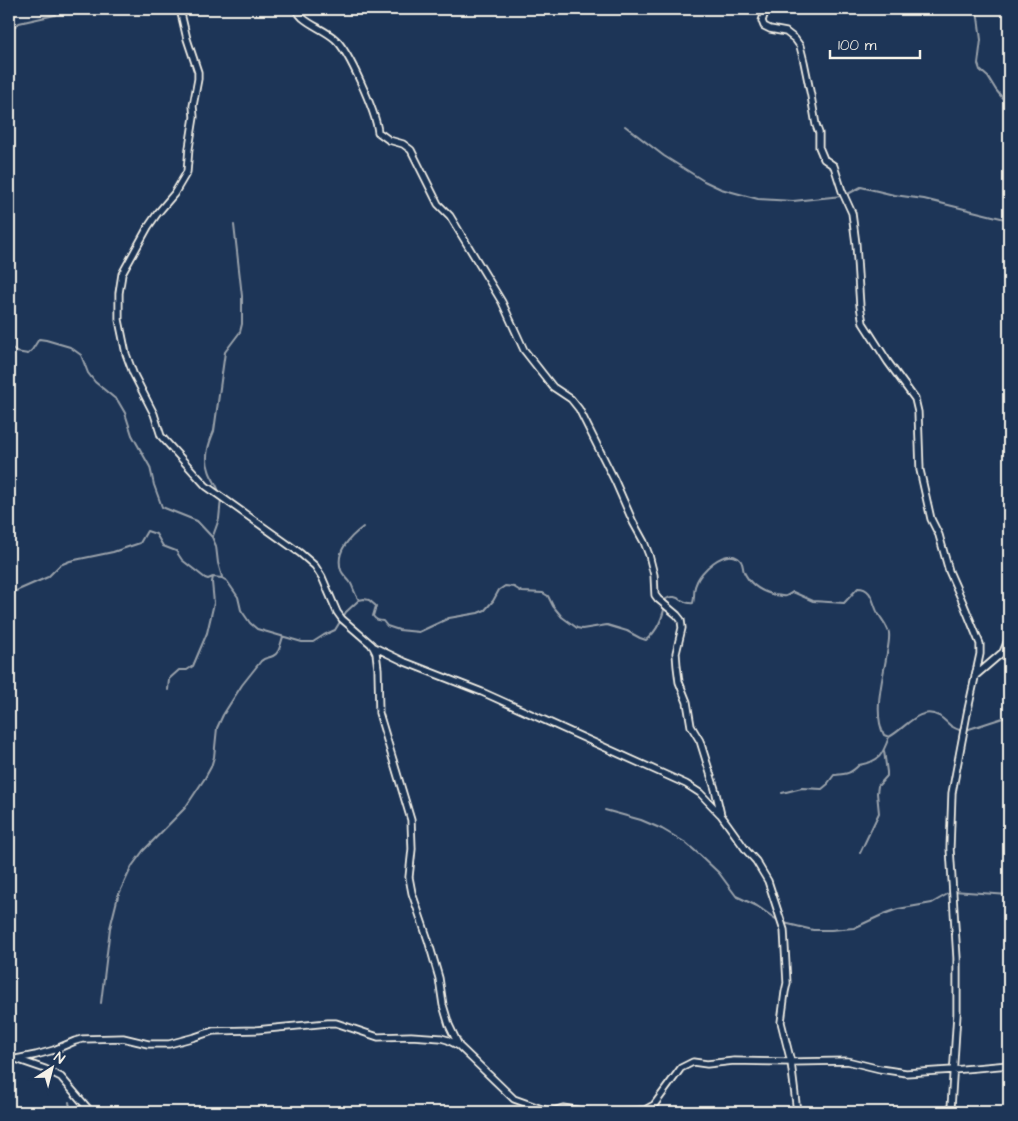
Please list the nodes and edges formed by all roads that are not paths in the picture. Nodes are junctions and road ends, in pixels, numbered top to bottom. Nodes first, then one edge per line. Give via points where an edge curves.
1 (180, 9) edge
2 (295, 9) edge
3 (766, 9) edge
4 (1009, 638) edge
5 (372, 646) junction
6 (975, 676) junction
7 (721, 815) junction
8 (459, 1046) junction
9 (12, 1058) edge
10 (791, 1062) junction
11 (1009, 1065) edge
12 (953, 1070) junction
13 (91, 1112) edge
14 (549, 1112) edge
15 (590, 1112) edge
16 (614, 1112) edge
17 (797, 1112) edge
18 (952, 1112) edge

1 - 5 street via 198,72 188,172 148,227 122,274 119,320 126,354 162,436 206,486 315,566 336,612
2 - 7 street via 302,18 336,39 361,83 378,132 411,150 438,204 450,216 502,302 524,350 552,387 571,399 579,409 647,548 655,595 680,620 682,628 676,653 679,682
3 - 6 street via 762,21 764,26 786,32 800,46 812,96 819,147 824,159 834,166 852,213 863,323 915,399 920,470 931,519 980,644
4 - 6 street via 1003,652
5 - 7 street via 686,784 700,793
5 - 8 street via 378,669 379,713 411,820 409,878 412,893 428,940 449,1025
6 - 12 street via 952,793 950,848 957,958
7 - 10 street via 768,881 784,930 787,983 781,1022
8 - 9 street via 441,1038 378,1037 328,1023 212,1031 169,1044 148,1044 123,1038 82,1040 36,1055
8 - 14 street via 514,1099
9 - 13 street via 61,1077
10 - 12 street via 848,1061 906,1073
10 - 16 street via 694,1062 682,1068 654,1105 645,1110
10 - 17 street
11 - 12 street
12 - 18 street
14 - 15 street via 563,1108

